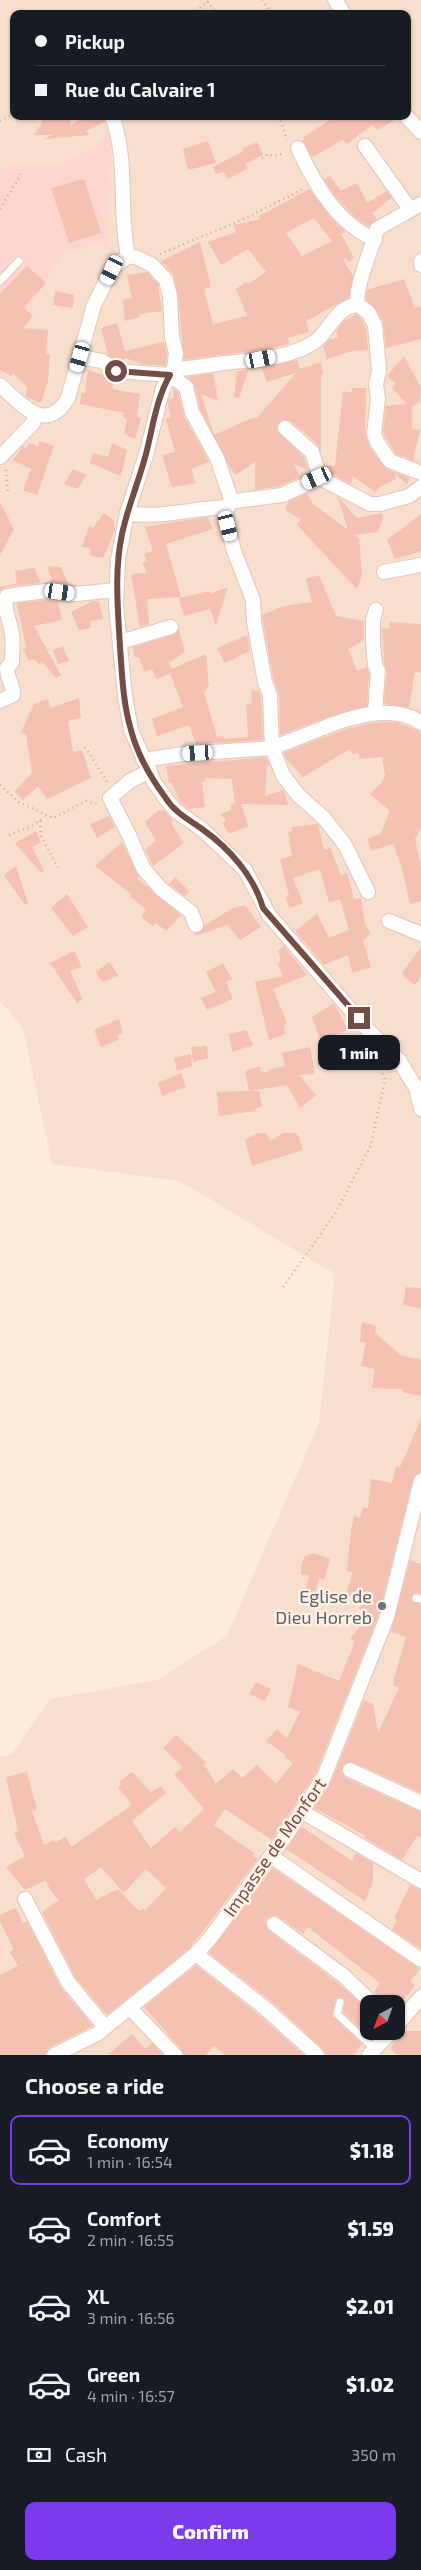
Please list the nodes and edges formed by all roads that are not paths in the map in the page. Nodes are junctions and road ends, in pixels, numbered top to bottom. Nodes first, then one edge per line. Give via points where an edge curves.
1 (113, 120) edge
2 (410, 120) edge
3 (421, 132) edge
4 (365, 146) dead end
5 (300, 152) road end
6 (415, 206) edge
7 (375, 240) junction
8 (128, 256) junction
9 (19, 261) dead end
10 (421, 261) edge
11 (421, 265) edge
12 (0, 281) edge
13 (358, 305) junction
14 (80, 357) junction
15 (172, 372) junction
16 (0, 385) edge
17 (36, 414) junction
18 (285, 428) dead end
19 (0, 457) edge
20 (421, 473) edge
21 (320, 478) junction
22 (421, 487) edge
23 (229, 503) junction
24 (127, 513) junction
25 (421, 565) edge
26 (384, 572) dead end
27 (116, 590) junction
28 (376, 610) dead end
29 (170, 627) dead end
30 (120, 642) junction
31 (0, 701) edge
32 (375, 713) junction
33 (421, 723) edge
34 (272, 748) junction
35 (146, 765) junction
36 (368, 892) dead end
37 (389, 921) dead end
38 (196, 925) dead end
39 (421, 934) edge
40 (421, 1109) edge
41 (421, 1481) edge
42 (350, 1770) dead end
43 (421, 1803) edge
44 (301, 1811) junction
45 (271, 1856) junction
46 (421, 1881) edge
47 (25, 1899) dead end
48 (274, 1924) dead end
49 (196, 1954) junction
50 (421, 1960) edge
51 (364, 1995) edge
52 (421, 1997) edge
53 (340, 2002) dead end
54 (130, 2008) junction
55 (405, 2015) edge
56 (105, 2027) junction
57 (383, 2040) edge
58 (372, 2052) edge
59 (54, 2055) edge
60 (175, 2055) edge
61 (317, 2055) edge

1 - 8 street via 122,152 123,220
2 - 3 street
4 - 6 street
5 - 7 street via 315,182 341,216 359,232
6 - 7 street via 377,230
7 - 13 street via 363,266
8 - 14 street via 112,270 98,298
8 - 15 street via 150,264 166,280 176,353
9 - 12 lane
10 - 11 street
13 - 15 street via 350,305 337,314 326,333 299,349 249,362
13 - 20 street via 368,312 375,325 380,371 376,384 378,399 374,434 390,461
14 - 15 street via 102,361 116,371
14 - 17 street via 68,398 61,409 51,415
15 - 23 street via 186,387 192,412 217,458
15 - 24 street via 163,388
16 - 17 street
17 - 19 street via 33,423
18 - 21 street via 312,452
21 - 22 street via 370,504 409,496
21 - 23 street via 282,495
23 - 24 street via 166,515
23 - 34 street via 225,516 234,551 253,600 254,622 270,695
24 - 27 street
25 - 26 street
27 - 30 street
27 - 31 street via 76,594 46,591 7,596 4,603 13,643 12,662 6,668 14,690 13,695
28 - 32 street via 372,644 378,671
29 - 30 street
30 - 35 street via 131,730
32 - 33 street via 408,716
32 - 34 street via 340,721
34 - 35 street via 183,754
34 - 36 street via 283,775 298,795 324,818 344,845
35 - 38 street via 113,797 143,868 161,889 191,912
35 - 40 street via 154,782 176,811 203,830 245,870 269,916 368,1030 399,1060 416,1088
37 - 39 street
41 - 44 street, Impasse de Monfort via 387,1617 327,1771
42 - 43 street
44 - 45 street, Impasse de Monfort
44 - 46 street
45 - 49 street, Impasse de Monfort
45 - 50 street
47 - 56 street via 68,1982
48 - 51 street via 344,1976
49 - 54 street, Impasse de Monfort
49 - 61 street via 265,2008
52 - 55 street
53 - 58 lane via 337,2014
54 - 56 street, Impasse de Monfort
54 - 60 street
56 - 59 street, Impasse de Monfort via 80,2044
57 - 58 street

